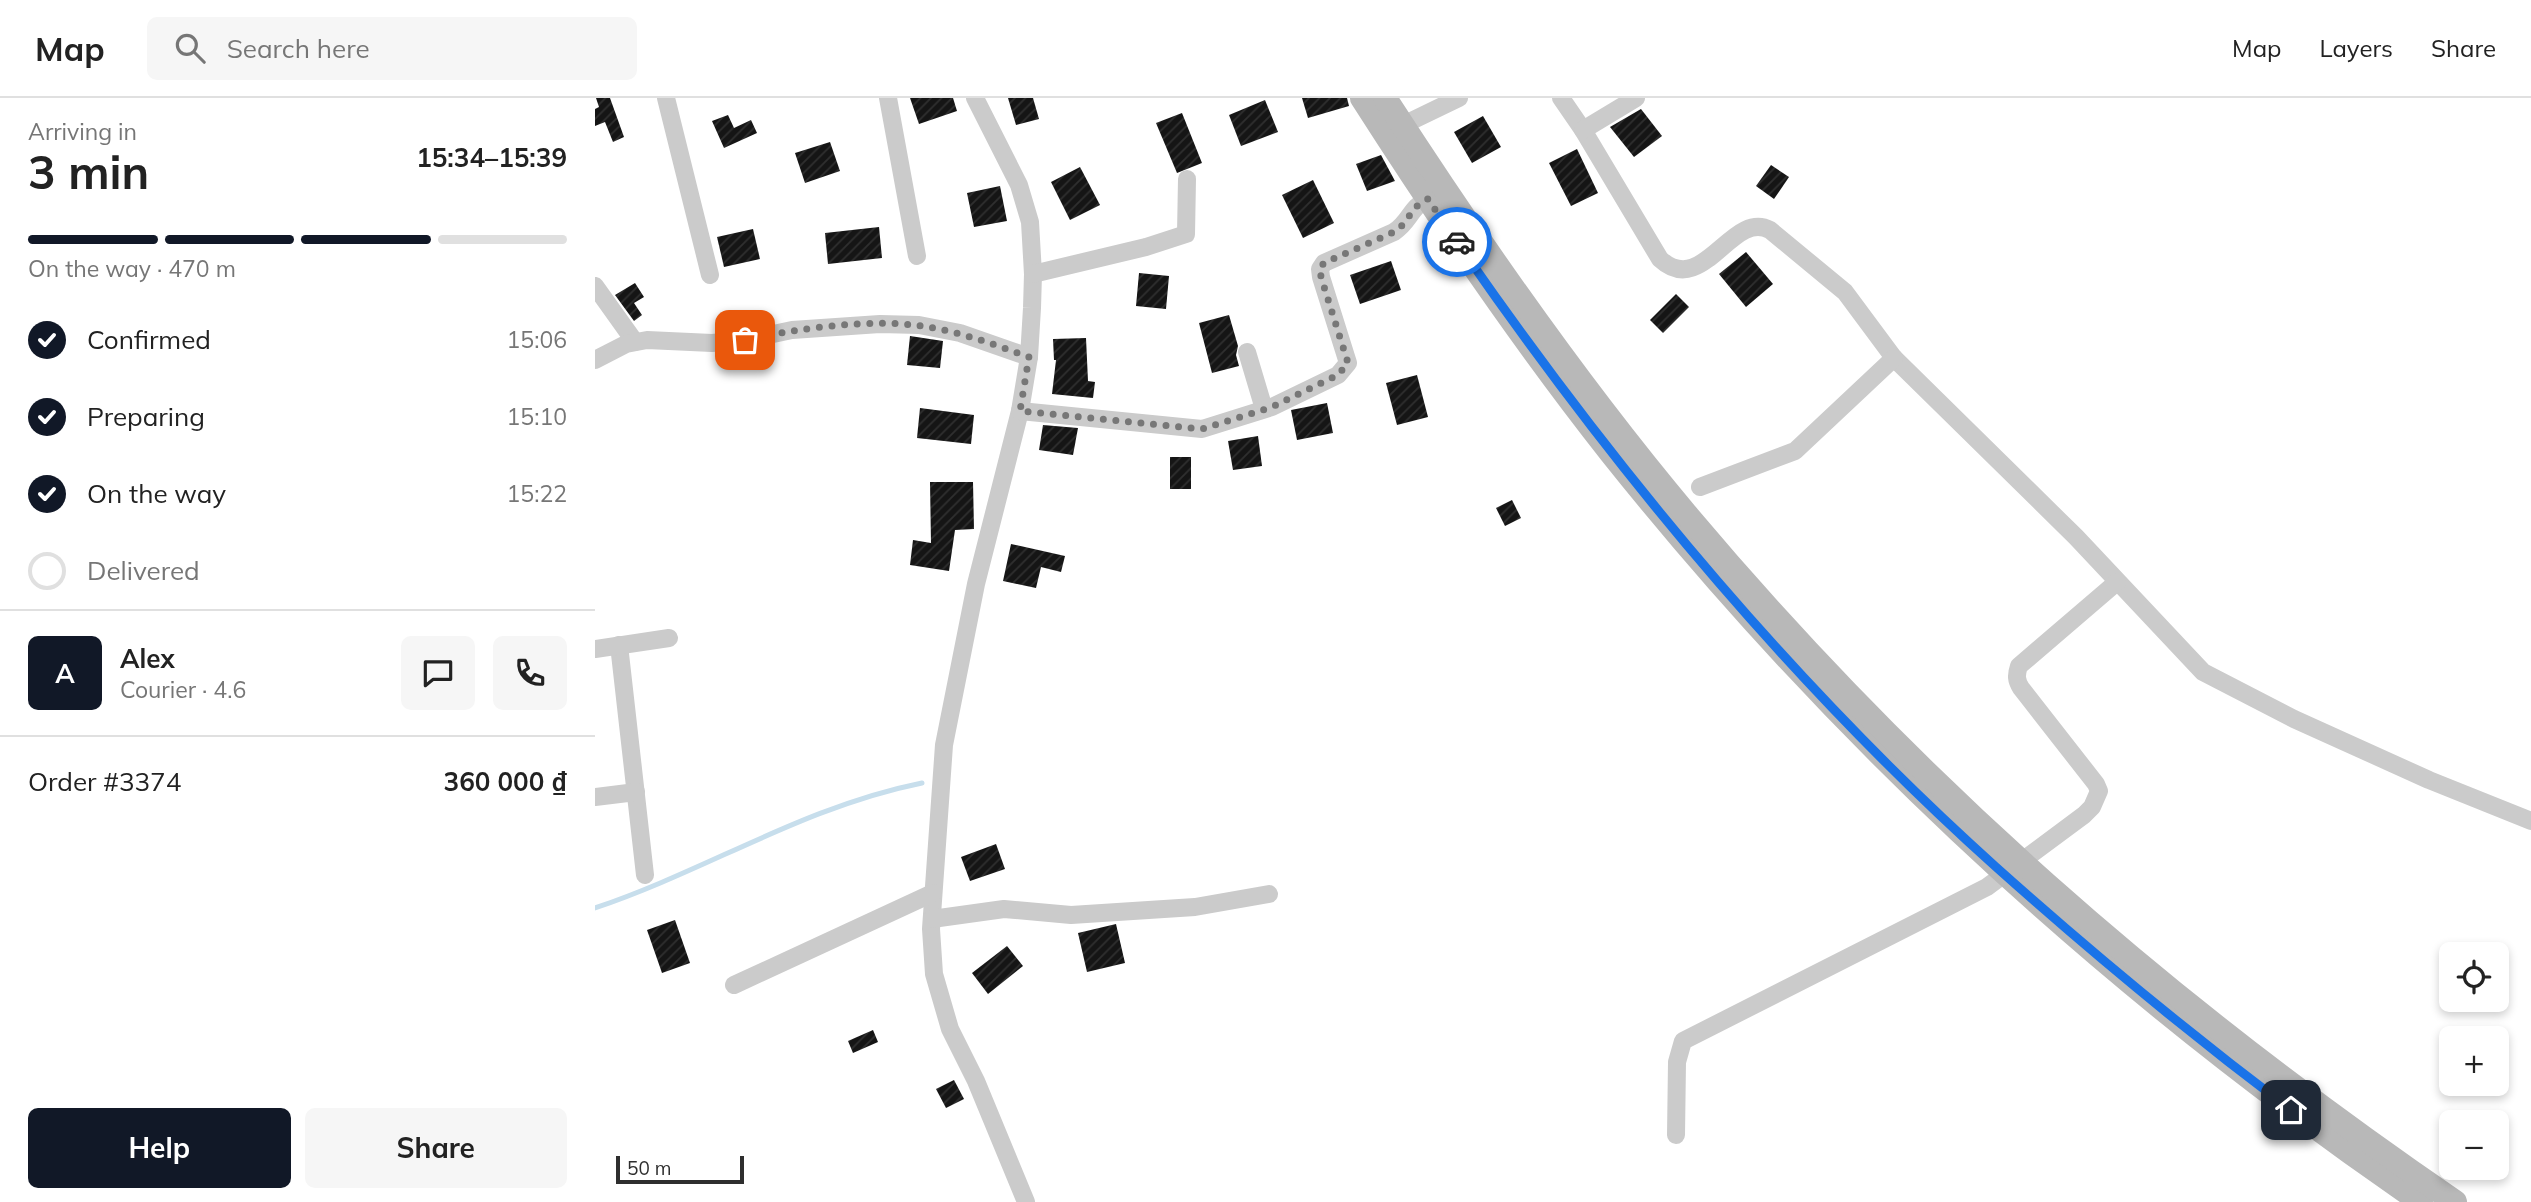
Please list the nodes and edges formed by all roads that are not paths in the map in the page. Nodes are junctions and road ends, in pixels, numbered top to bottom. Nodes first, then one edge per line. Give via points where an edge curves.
1 (666, 98) edge
2 (888, 98) edge
3 (975, 98) edge
4 (1362, 98) edge
5 (1385, 98) edge
6 (1459, 98) edge
7 (1561, 98) edge
8 (1636, 98) edge
9 (1403, 125) junction
10 (1583, 130) junction
11 (1187, 179) dead end
12 (1428, 199) junction
13 (917, 256) dead end
14 (1033, 274) junction
15 (710, 275) dead end
16 (595, 286) edge
17 (635, 342) junction
18 (1247, 352) dead end
19 (1029, 357) junction
20 (1895, 358) junction
21 (595, 360) edge
22 (1264, 410) junction
23 (1020, 411) junction
24 (1700, 487) dead end
25 (2117, 582) junction
26 (669, 638) dead end
27 (619, 645) junction
28 (595, 649) edge
29 (636, 792) junction
30 (595, 797) edge
31 (2531, 821) edge
32 (2013, 869) junction
33 (645, 875) dead end
34 (933, 893) junction
35 (1269, 894) dead end
36 (932, 919) junction
37 (734, 985) dead end
38 (1676, 1135) dead end
39 (1026, 1202) edge
40 (2421, 1202) edge
41 (2455, 1202) edge

1 - 15 street
2 - 13 street
3 - 14 street via 1019,185 1030,222
4 - 12 main road
5 - 9 main road
6 - 9 street
7 - 10 street
8 - 10 street
9 - 32 main road via 1545,334 1685,513
10 - 20 street via 1669,267 1697,266 1747,229 1765,228 1845,292
11 - 14 street via 1186,234
12 - 22 street via 1411,211 1405,225 1320,268 1348,363 1338,375
12 - 32 main road via 1554,378 1697,556 1860,735
14 - 19 street
16 - 17 street
17 - 19 street via 712,343 792,330 919,325 960,333
17 - 21 street
18 - 22 street
19 - 23 street
20 - 24 street via 1795,451
20 - 25 street
22 - 23 street via 1190,430
23 - 34 street via 976,584 944,745
25 - 31 street via 2203,672 2222,684 2416,775
25 - 32 street via 2019,666 2017,681 2099,791 2084,815
26 - 27 street
27 - 28 street
27 - 29 street
29 - 30 street
29 - 33 street
32 - 38 street via 1987,887 1683,1041 1679,1047
32 - 40 main road via 2140,992 2291,1110
32 - 41 main road via 2227,1037
34 - 36 street
34 - 37 street
35 - 36 street via 1195,907 1071,915 1004,909
36 - 39 street via 934,974 950,1029

